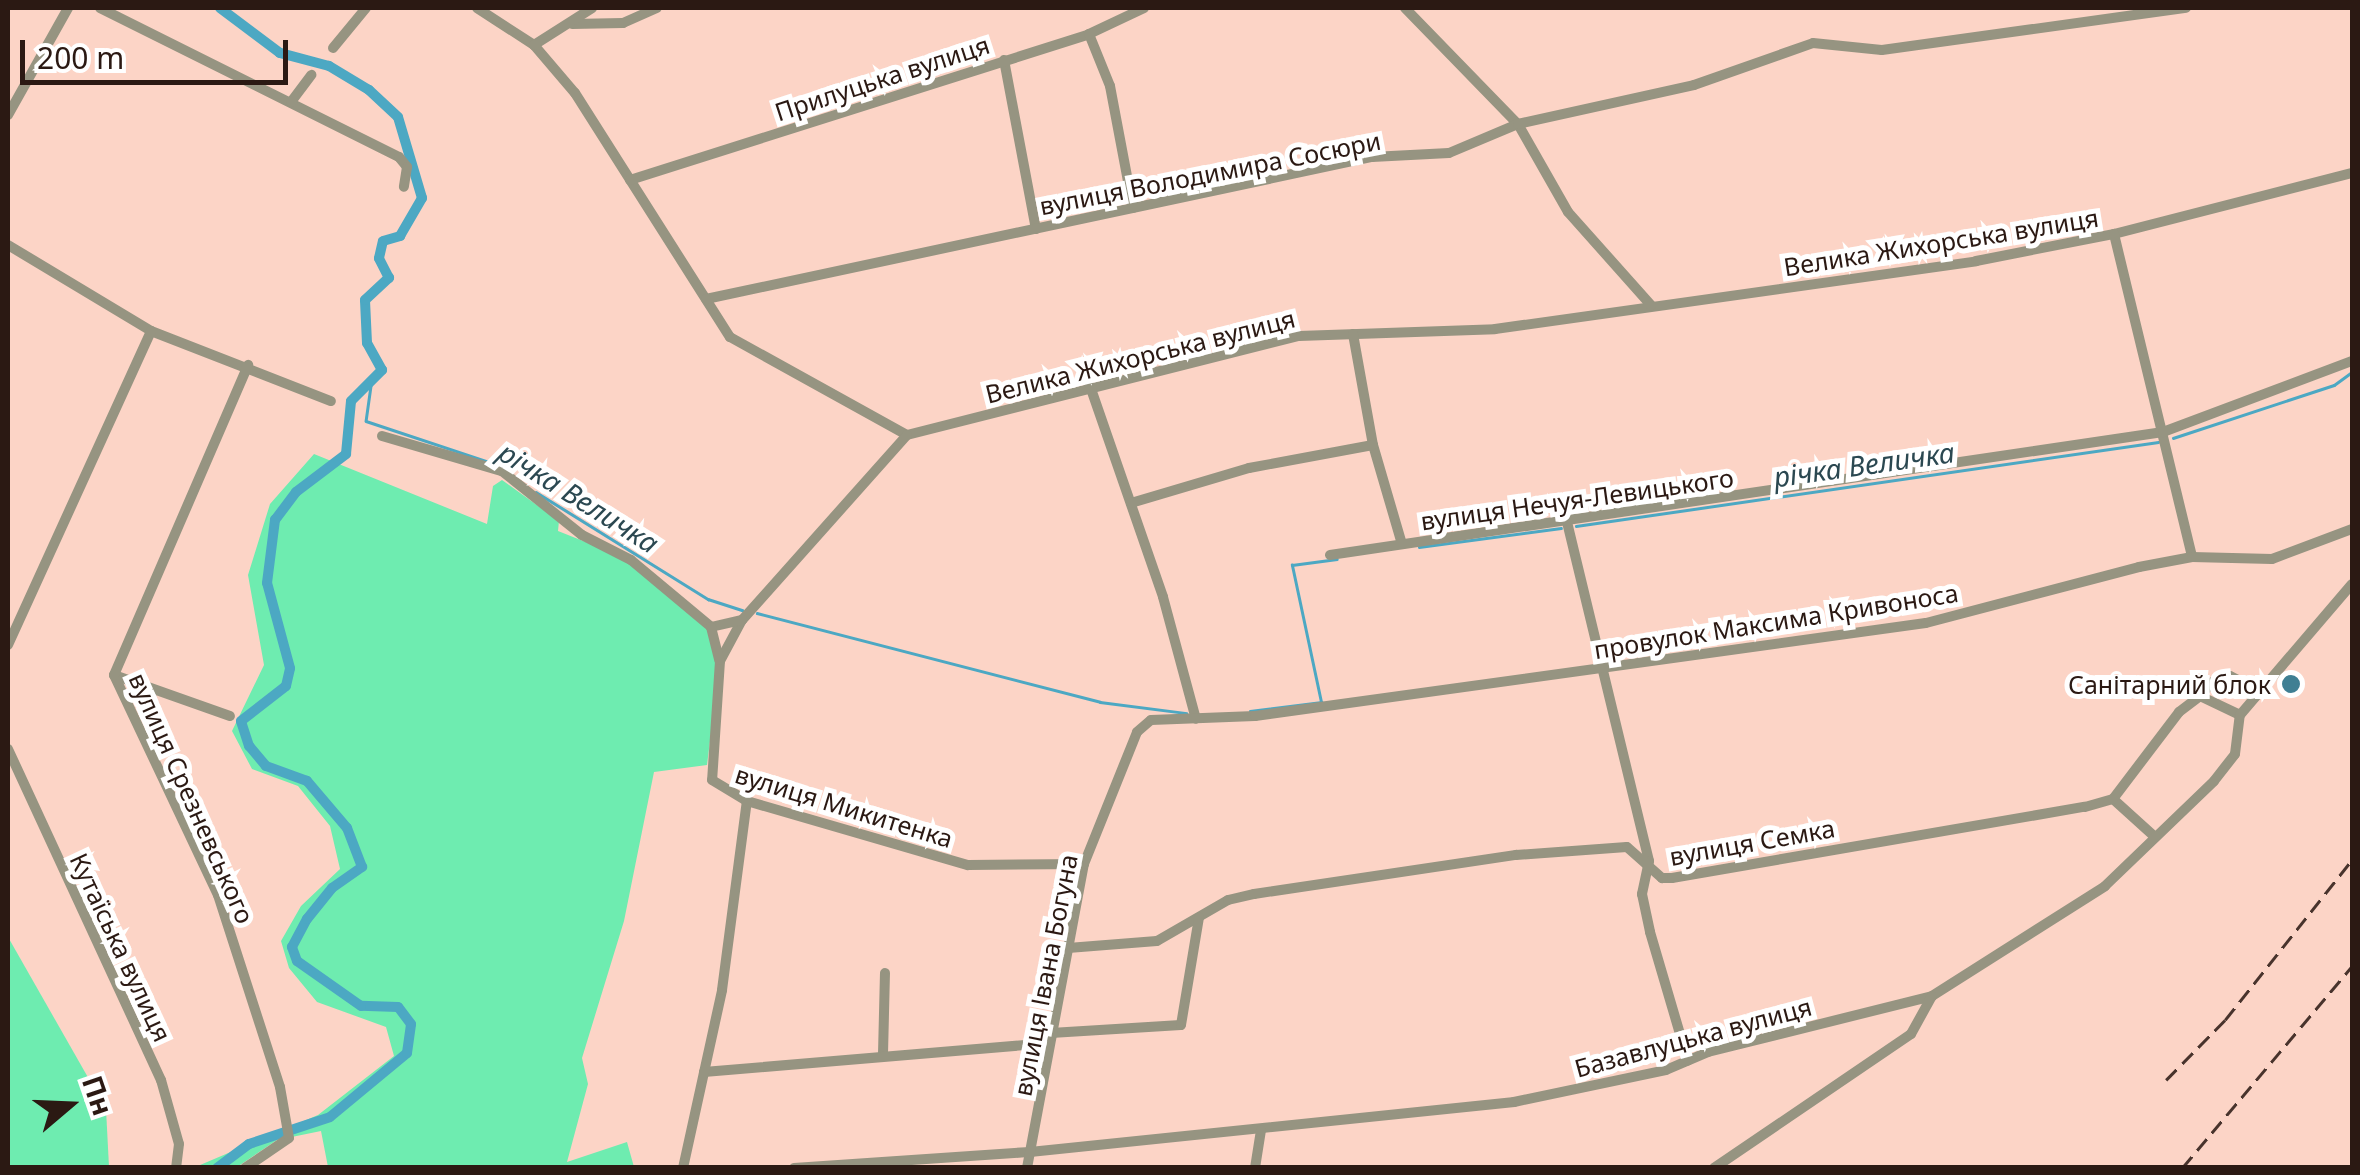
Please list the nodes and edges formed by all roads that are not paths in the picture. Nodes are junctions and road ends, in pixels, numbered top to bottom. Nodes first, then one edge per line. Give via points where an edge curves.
1 (68, 8) edge
2 (100, 8) edge
3 (366, 8) edge
4 (477, 8) edge
5 (592, 8) edge
6 (656, 8) edge
7 (1144, 8) edge
8 (1404, 8) edge
9 (2186, 8) edge
10 (572, 24) junction
11 (1089, 34) junction
12 (534, 45) junction
13 (333, 48) dead end
14 (1004, 60) junction
15 (311, 76) dead end
16 (292, 102) junction
17 (8, 114) edge
18 (1518, 124) junction
19 (2352, 173) edge
20 (630, 180) junction
21 (404, 187) dead end
22 (1133, 208) junction
23 (1036, 228) junction
24 (2114, 234) junction
25 (8, 244) edge
26 (706, 299) junction
27 (1651, 305) junction
28 (151, 330) junction
29 (1352, 334) junction
30 (2352, 361) edge
31 (248, 365) junction
32 (1090, 386) junction
33 (331, 401) dead end
34 (2164, 432) junction
35 (382, 436) dead end
36 (908, 436) junction
37 (1373, 446) junction
38 (1131, 503) junction
39 (1567, 522) junction
40 (2352, 528) edge
41 (1402, 544) junction
42 (1330, 555) dead end
43 (2192, 558) junction
44 (2352, 584) edge
45 (742, 620) junction
46 (711, 628) junction
47 (8, 645) edge
48 (720, 661) junction
49 (1600, 668) junction
50 (114, 675) junction
51 (2260, 692) junction
52 (2200, 696) junction
53 (2240, 715) junction
54 (230, 716) dead end
55 (1196, 719) junction
56 (8, 750) edge
57 (2113, 799) junction
58 (747, 800) junction
59 (2156, 837) junction
60 (1649, 860) junction
61 (1084, 864) junction
62 (1199, 918) junction
63 (1068, 948) junction
64 (885, 973) dead end
65 (1932, 996) junction
66 (1050, 1038) junction
67 (883, 1054) junction
68 (1688, 1061) junction
69 (704, 1072) junction
70 (1261, 1130) junction
71 (1030, 1152) junction
72 (176, 1168) edge
73 (245, 1168) edge
74 (683, 1168) edge
75 (794, 1168) edge
76 (1027, 1168) edge
77 (1254, 1168) edge
78 (1714, 1168) edge

1 - 17 street
2 - 16 street
3 - 13 street
4 - 12 street
5 - 10 street
6 - 10 street via 623,23
7 - 11 street, Прилуцька вулиця
8 - 18 street
9 - 18 street, вулиця Володимира Сосюри via 1882,50 1813,43 1694,85
10 - 12 street
11 - 14 street, Прилуцька вулиця
11 - 22 street via 1110,86
12 - 20 street via 575,94
14 - 20 street, Прилуцька вулиця
14 - 23 street
15 - 16 street
16 - 21 street via 399,157 407,167
18 - 22 street, вулиця Володимира Сосюри via 1449,154 1372,157
18 - 27 street via 1568,212
19 - 24 street, Велика Жихорська вулиця
20 - 26 street
22 - 23 street, вулиця Володимира Сосюри
23 - 26 street, вулиця Володимира Сосюри
24 - 27 street, Велика Жихорська вулиця via 1958,264
24 - 34 street
25 - 28 street
26 - 36 street via 730,338
27 - 29 street, Велика Жихорська вулиця via 1495,329
28 - 31 street
28 - 47 street
29 - 32 street, Велика Жихорська вулиця via 1299,336
29 - 37 street
30 - 34 street, вулиця Нечуя-Левицького
31 - 33 street
31 - 50 street, вулиця Срезневського
32 - 36 street, Велика Жихорська вулиця
32 - 38 street
34 - 39 street, вулиця Нечуя-Левицького
34 - 43 street
35 - 46 street via 502,471 582,535 631,560
36 - 45 street, вулиця Микитенка
37 - 38 street via 1249,468
37 - 41 street
38 - 55 street
39 - 41 street, вулиця Нечуя-Левицького
39 - 49 street
40 - 43 street, провулок Максима Кривоноса via 2272,559
41 - 42 street, вулиця Нечуя-Левицького
43 - 49 street, провулок Максима Кривоноса via 1926,623
44 - 51 street
45 - 46 street
45 - 48 street, вулиця Микитенка
46 - 48 street
48 - 58 street, вулиця Микитенка via 710,766 718,788
49 - 55 street, провулок Максима Кривоноса
49 - 60 street
50 - 54 street
50 - 73 street, вулиця Срезневського via 218,896 280,1087 289,1138
51 - 52 street via 2230,676
51 - 53 street
52 - 53 street
52 - 57 street via 2179,712
53 - 59 street, Базавлуцька вулиця via 2226,768
55 - 61 street, вулиця Івана Богуна via 1152,720 1137,732
56 - 72 street, Кутаїська вулиця via 161,1080 180,1144
57 - 59 street
57 - 60 street, вулиця Семка via 1672,878 1662,878
58 - 61 street, вулиця Микитенка via 968,865
58 - 69 street
59 - 65 street, Базавлуцька вулиця via 2104,886
60 - 62 street, вулиця Семка via 1610,846 1516,855 1254,894
60 - 68 street via 1642,894
61 - 63 street, вулиця Івана Богуна
62 - 63 street, вулиця Семка via 1157,942
62 - 66 street via 1181,1025
63 - 66 street, вулиця Івана Богуна
64 - 67 street
65 - 68 street, Базавлуцька вулиця
65 - 78 street via 1911,1034
66 - 67 street
66 - 71 street, вулиця Івана Богуна
67 - 69 street
68 - 70 street, Базавлуцька вулиця via 1514,1102
69 - 74 street
70 - 71 street, Базавлуцька вулиця
70 - 77 street
71 - 75 street, Базавлуцька вулиця
71 - 76 street, вулиця Івана Богуна

